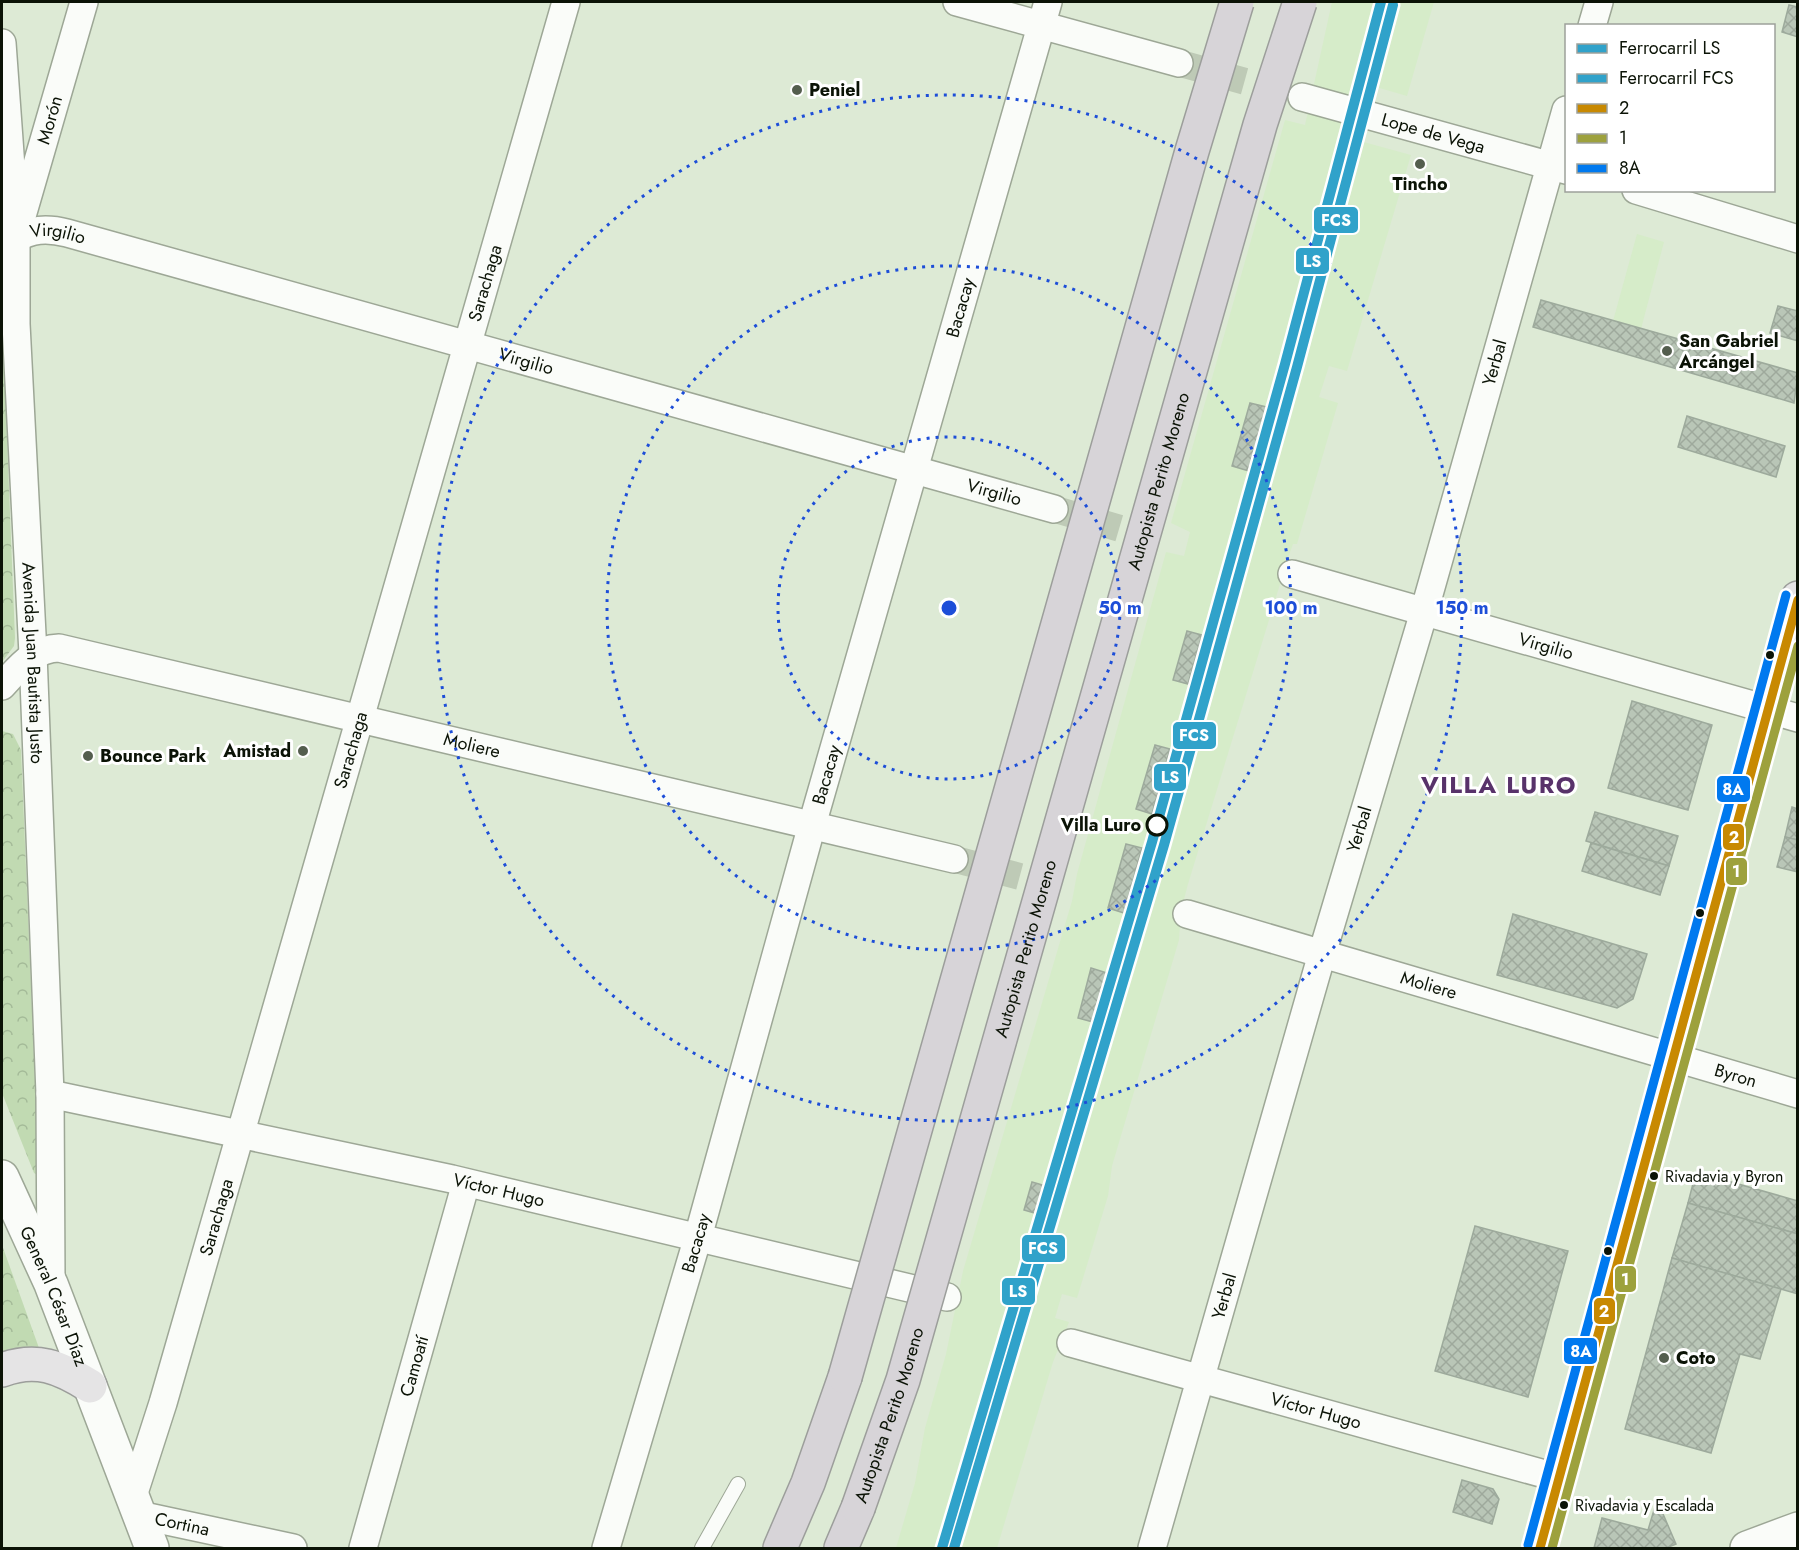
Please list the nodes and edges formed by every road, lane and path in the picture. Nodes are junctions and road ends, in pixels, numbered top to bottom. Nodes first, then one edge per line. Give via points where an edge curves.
1 (84, 2) edge
2 (566, 2) edge
3 (957, 2) edge
4 (1237, 2) edge
5 (1300, 2) edge
6 (1599, 2) edge
7 (1045, 13) edge
8 (1593, 24) edge
9 (2, 43) edge
10 (1179, 63) tunnel mouth
11 (1302, 97) tunnel mouth
12 (1565, 117) edge
13 (1558, 167) edge
14 (1643, 192) edge
15 (1797, 239) edge
16 (9, 243) edge
17 (467, 345) junction
18 (914, 470) junction
19 (1054, 509) tunnel mouth
20 (1292, 574) dead end
21 (1797, 598) edge
22 (1424, 612) junction
23 (33, 654) junction
24 (2, 686) edge
25 (1766, 709) junction
26 (361, 718) junction
27 (1797, 718) edge
28 (812, 825) junction
29 (954, 859) tunnel mouth
30 (1186, 914) dead end
31 (1322, 954) junction
32 (1672, 1058) junction
33 (50, 1094) junction
34 (1797, 1094) edge
35 (239, 1134) junction
36 (2, 1177) edge
37 (466, 1183) junction
38 (698, 1237) junction
39 (51, 1284) junction
40 (947, 1297) dead end
41 (1071, 1343) dead end
42 (2, 1370) edge
43 (1202, 1381) junction
44 (90, 1386) junction
45 (1559, 1478) junction
46 (738, 1484) dead end
47 (136, 1506) junction
48 (1797, 1529) edge
49 (152, 1548) edge
50 (293, 1548) edge
51 (363, 1548) edge
52 (606, 1548) edge
53 (702, 1548) edge
54 (780, 1548) edge
55 (841, 1548) edge
56 (1152, 1548) edge
57 (1540, 1548) edge
58 (1747, 1548) edge

1 - 16 street, Morón
2 - 17 street, Sarachaga
3 - 7 street
4 - 54 highway, bridge via 845,1377 808,1483
5 - 55 highway, Autopista Perito Moreno, bridge via 1260,125 903,1380
6 - 8 street
7 - 10 street
7 - 18 street, Bacacay
9 - 16 street, Avenida Juan Bautista Justo
11 - 13 street, Lope de Vega
12 - 13 street, Yerbal
13 - 22 street, Yerbal
14 - 15 street
16 - 17 street, Virgilio via 48,228 67,232
16 - 23 street, Avenida Juan Bautista Justo
17 - 18 street, Virgilio
17 - 26 street, Sarachaga
18 - 19 street, Virgilio
18 - 28 street, Bacacay
20 - 22 street, Virgilio
21 - 25 main road
22 - 25 street, Virgilio
22 - 31 street, Yerbal
23 - 24 street
23 - 26 street, Moliere via 59,648
23 - 33 street, Avenida Juan Bautista Justo
25 - 27 street, Virgilio
25 - 32 main road
26 - 28 street, Moliere
26 - 35 street, Sarachaga
28 - 29 street, Moliere
28 - 38 street, Bacacay
30 - 31 street, Moliere
31 - 32 street, Moliere
31 - 43 street, Yerbal
32 - 34 street, Byron
32 - 45 main road
33 - 35 street, Víctor Hugo
33 - 39 street, Avenida Juan Bautista Justo
35 - 37 street, Víctor Hugo
35 - 47 street, Sarachaga
36 - 39 street, General César Díaz
37 - 38 street, Víctor Hugo
37 - 51 street, Camoatí
38 - 40 street, Víctor Hugo
38 - 52 street, Bacacay
39 - 44 street, General César Díaz
41 - 43 street, Víctor Hugo
42 - 44 main road via 15,1365 45,1364
43 - 45 street, Víctor Hugo
43 - 56 street, Yerbal
44 - 47 street, General César Díaz
45 - 57 main road
46 - 53 lane
47 - 49 street, General César Díaz
47 - 50 street, Cortina
48 - 58 street

